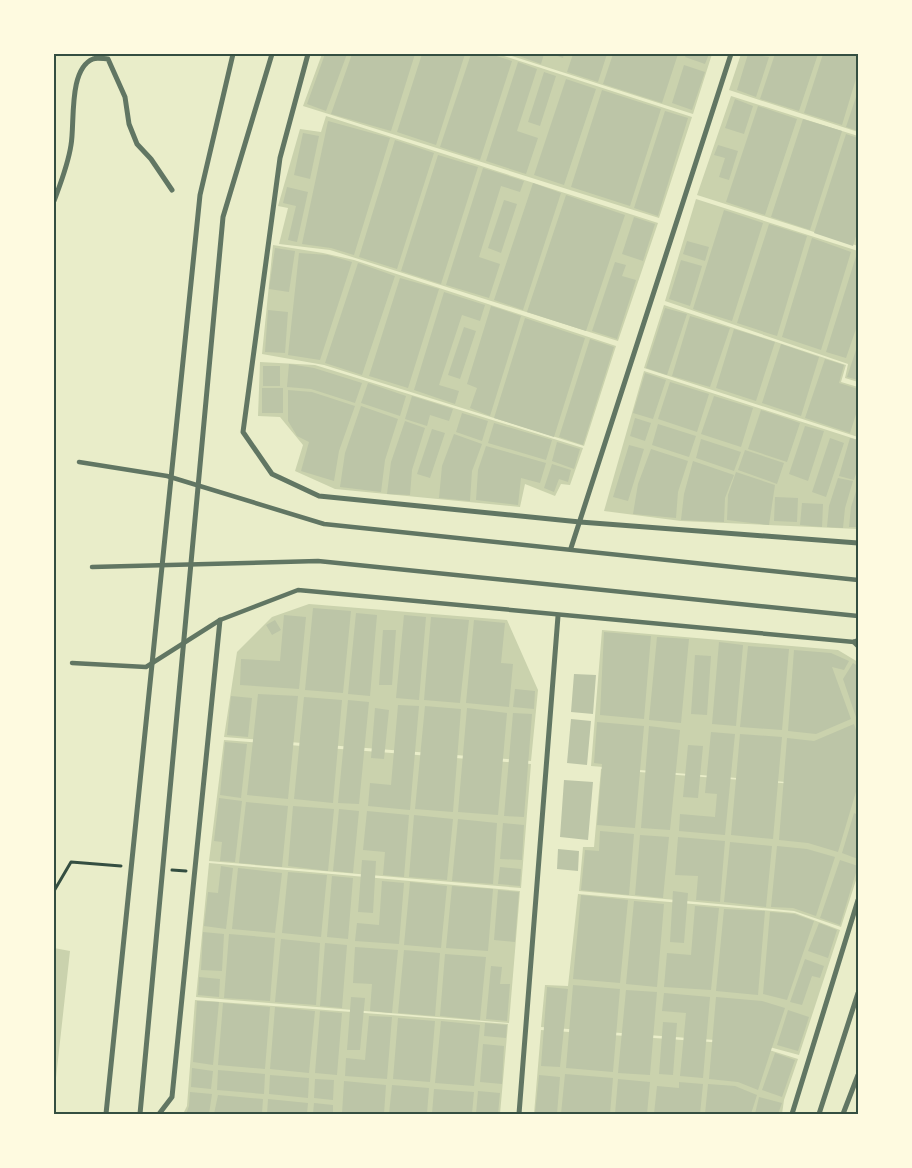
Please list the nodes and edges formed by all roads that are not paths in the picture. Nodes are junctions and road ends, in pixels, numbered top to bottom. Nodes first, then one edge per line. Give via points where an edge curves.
1 (233, 54) edge
2 (272, 54) edge
3 (308, 54) edge
4 (731, 54) edge
5 (172, 190) dead end
6 (54, 201) edge
7 (79, 462) dead end
8 (580, 522) junction
9 (858, 543) edge
10 (571, 548) junction
11 (92, 566) dead end
12 (858, 580) edge
13 (558, 616) junction
14 (858, 616) edge
15 (220, 620) junction
16 (857, 643) edge
17 (72, 663) dead end
18 (858, 900) edge
19 (858, 993) edge
20 (858, 1075) edge
21 (106, 1114) edge
22 (140, 1114) edge
23 (159, 1114) edge
24 (519, 1114) edge
25 (792, 1114) edge
26 (819, 1114) edge
27 (843, 1114) edge

1 - 21 street via 200,195
2 - 22 street via 223,217
3 - 8 street via 280,158 243,432 272,474 318,496
4 - 8 street
5 - 6 street via 137,144 129,124 125,97 108,59 95,58 86,63 79,74 72,144
7 - 10 street via 168,476 324,524
8 - 9 street
8 - 10 street
10 - 12 street
11 - 14 street via 318,561
13 - 15 street via 298,590
13 - 16 street
13 - 24 street
15 - 17 street via 146,667
15 - 23 street via 172,1097
18 - 25 street
19 - 26 street
20 - 27 street

